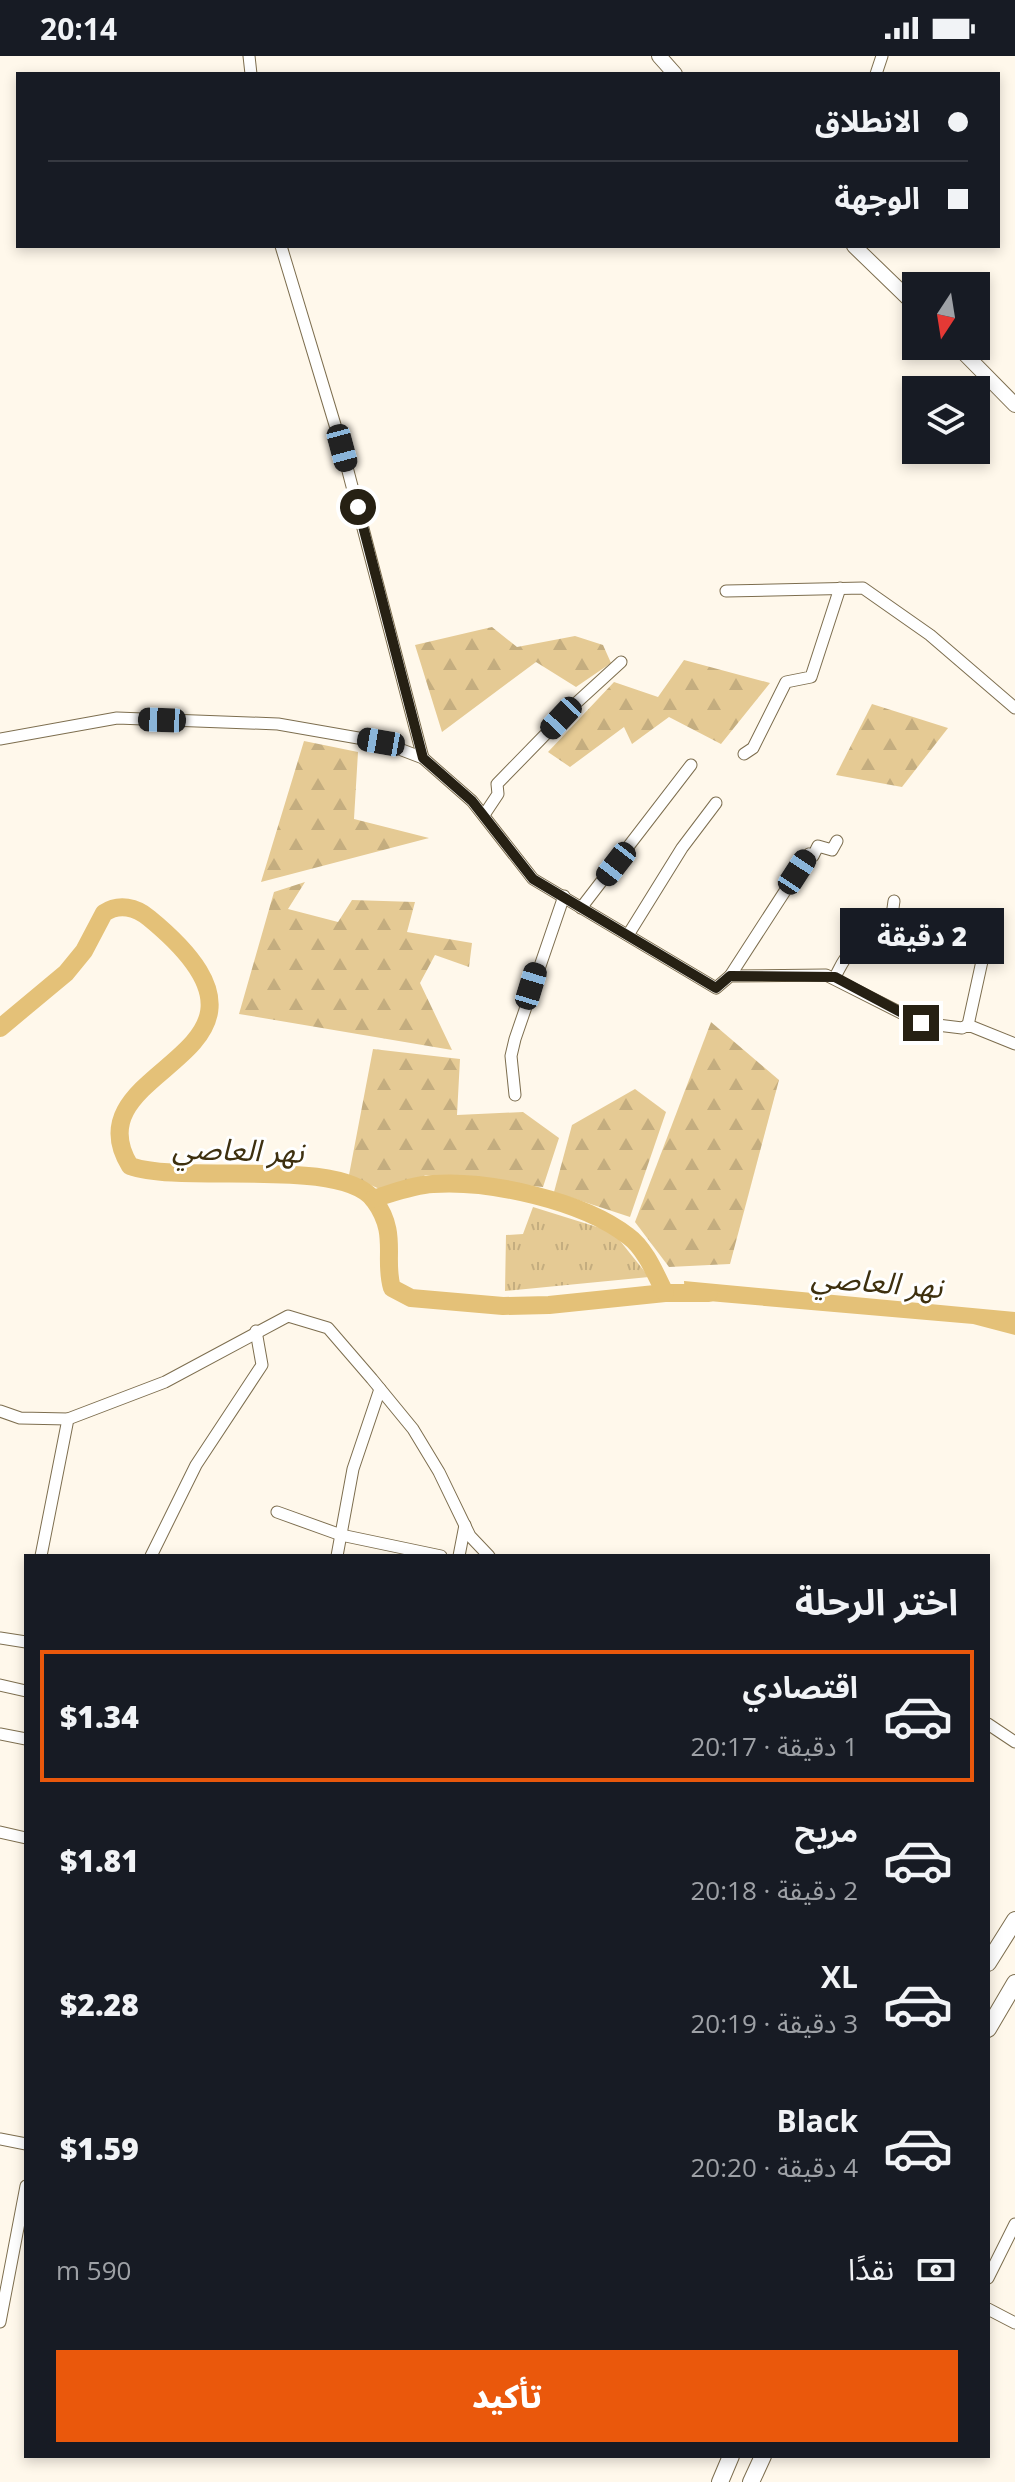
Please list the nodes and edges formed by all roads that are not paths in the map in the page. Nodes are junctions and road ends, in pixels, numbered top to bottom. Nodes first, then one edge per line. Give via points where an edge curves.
1 (659, 56) edge
2 (673, 72) edge
3 (282, 248) edge
4 (856, 248) edge
5 (902, 292) edge
6 (971, 360) edge
7 (1015, 405) edge
8 (840, 588) junction
9 (726, 591) dead end
10 (621, 662) dead end
11 (1015, 708) edge
12 (0, 739) edge
13 (744, 754) dead end
14 (423, 758) junction
15 (691, 765) dead end
16 (716, 803) dead end
17 (484, 815) junction
18 (837, 841) dead end
19 (564, 896) junction
20 (894, 901) dead end
21 (581, 908) junction
22 (986, 919) dead end
23 (628, 935) junction
24 (730, 976) junction
25 (835, 977) junction
26 (968, 1025) junction
27 (1015, 1044) edge
28 (515, 1095) dead end
29 (256, 1331) junction
30 (380, 1389) junction
31 (0, 1411) edge
32 (68, 1419) junction
33 (277, 1512) dead end
34 (465, 1525) junction
35 (341, 1535) junction
36 (41, 1554) edge
37 (152, 1554) edge
38 (337, 1554) edge
39 (431, 1554) edge
40 (459, 1554) edge
41 (487, 1554) edge
42 (0, 1638) edge
43 (24, 1642) edge
44 (0, 1685) edge
45 (24, 1691) edge
46 (990, 1725) edge
47 (0, 1734) edge
48 (24, 1739) edge
49 (1015, 1742) edge
50 (0, 1832) edge
51 (24, 1838) edge
52 (1015, 1920) edge
53 (990, 1960) edge
54 (1015, 1983) edge
55 (990, 2026) edge
56 (0, 2139) edge
57 (24, 2144) edge
58 (24, 2196) edge
59 (1015, 2224) edge
60 (990, 2274) edge
61 (990, 2310) edge
62 (0, 2322) edge
63 (1015, 2323) edge
64 (730, 2458) edge
65 (762, 2458) edge
66 (720, 2482) edge
67 (751, 2482) edge

1 - 2 main road
3 - 14 street via 342,448
4 - 5 main road
6 - 7 main road
8 - 9 street
8 - 11 street via 863,588 930,635
8 - 13 street via 811,677 786,682 753,748
10 - 17 street via 497,784 498,794
12 - 14 street via 117,718 278,724 381,742
14 - 17 street
15 - 21 street
16 - 23 street
17 - 19 street via 533,879
18 - 24 street via 832,850 818,846 813,856 809,854
19 - 21 street
19 - 28 street via 515,1039
20 - 25 street via 892,920 849,953
21 - 23 street
22 - 26 street
23 - 24 street via 716,988
24 - 25 street
25 - 26 street via 921,1023
26 - 27 street
29 - 30 street via 288,1316 328,1328
29 - 32 street via 165,1382
29 - 37 street via 262,1365 196,1465
30 - 34 street via 413,1429
30 - 35 street via 353,1469
31 - 32 street via 20,1418
32 - 36 street
33 - 35 street
34 - 40 street
34 - 41 street
35 - 38 street
35 - 39 street
42 - 43 street
44 - 45 street
46 - 49 street
47 - 48 street
50 - 51 street
52 - 53 highway
54 - 55 highway
56 - 57 street
58 - 62 street
59 - 60 street
61 - 63 street
64 - 66 highway
65 - 67 highway

